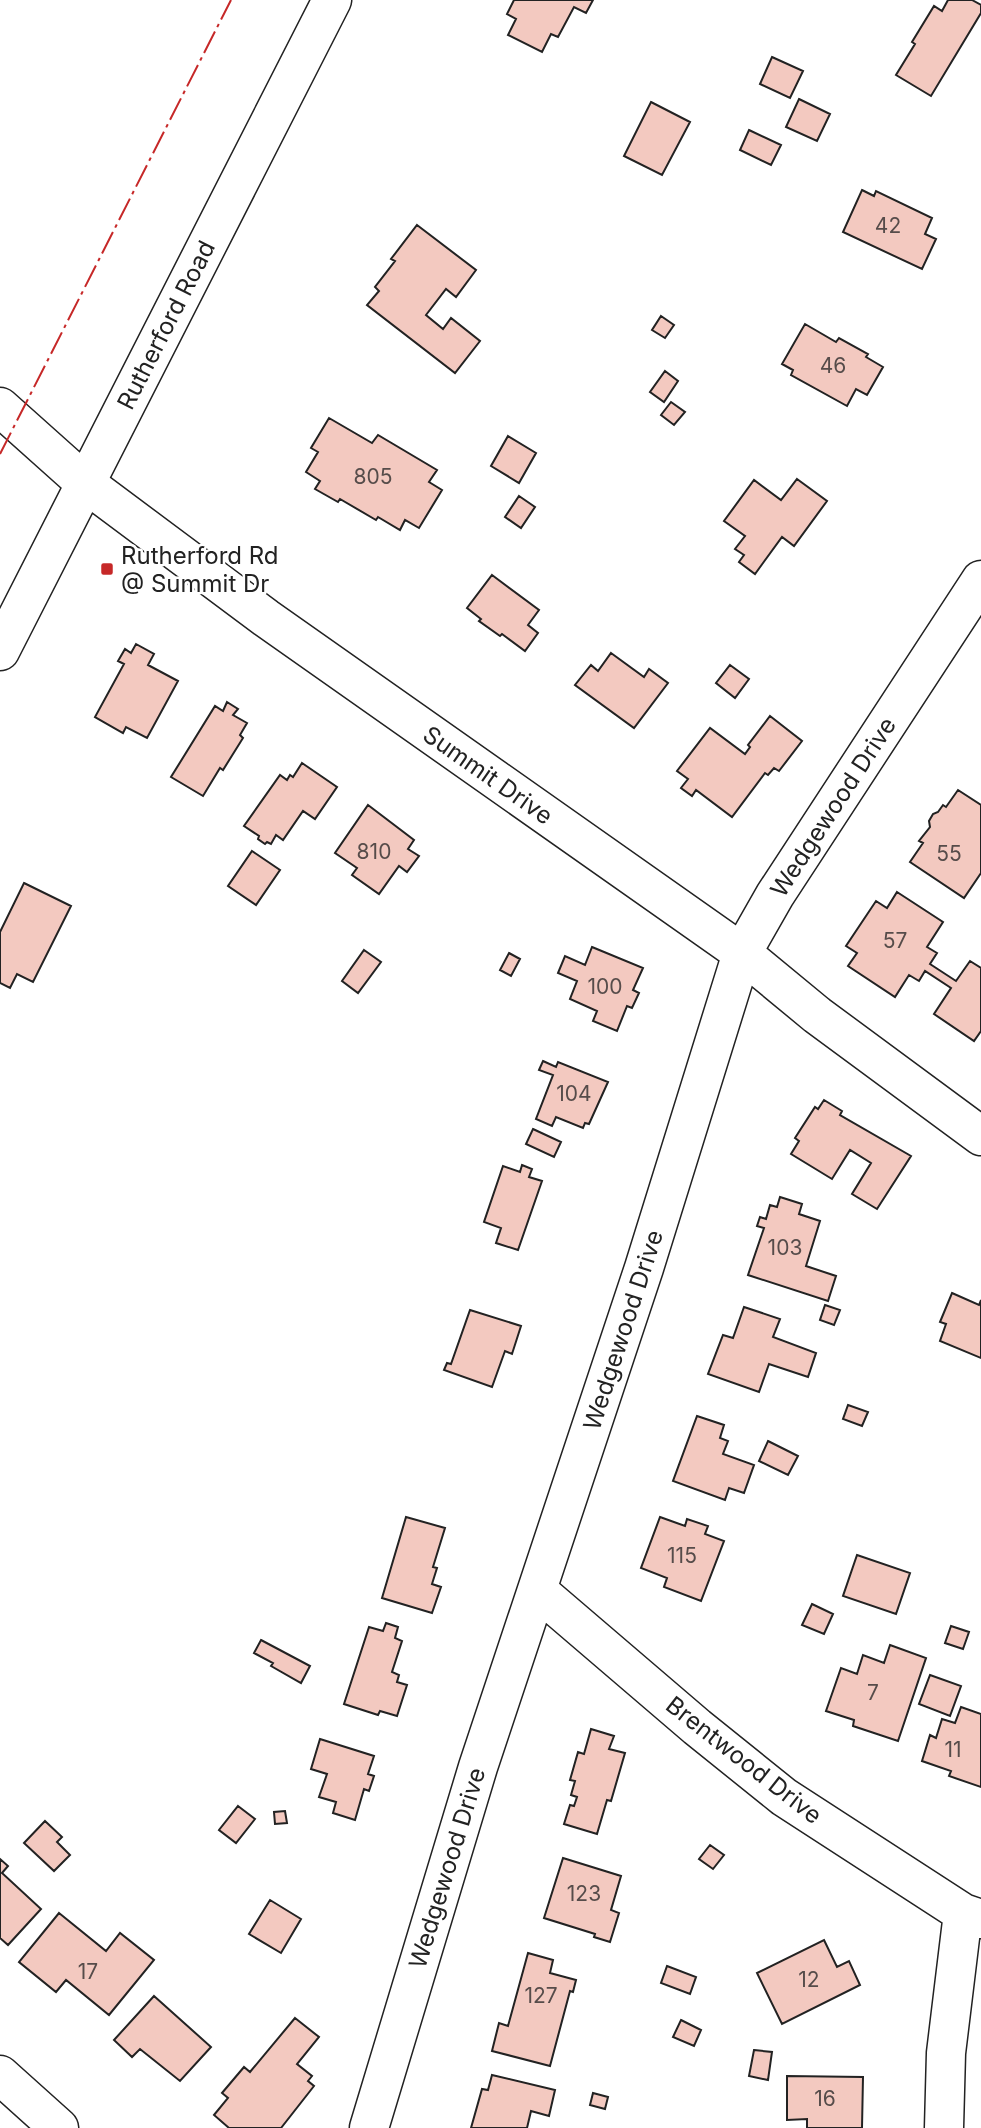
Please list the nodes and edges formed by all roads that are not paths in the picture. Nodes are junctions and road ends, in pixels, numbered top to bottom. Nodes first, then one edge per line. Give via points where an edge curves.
1 (332, 0) edge
2 (0, 407) edge
3 (85, 483) junction
4 (981, 580) edge
5 (0, 651) edge
6 (742, 953) junction
7 (981, 1136) edge
8 (537, 1590) junction
9 (972, 1916) edge
10 (0, 2075) edge
11 (58, 2128) edge
12 (369, 2128) edge
13 (944, 2128) edge

1 - 3 street, Rutherford Road
2 - 3 street, Summit Drive
3 - 5 street, Rutherford Road
3 - 6 street, Summit Drive via 266,618
4 - 6 street, Wedgewood Drive via 775,895
6 - 7 street, Summit Drive via 817,1015
6 - 8 street, Wedgewood Drive
8 - 9 street, Brentwood Drive via 785,1797
8 - 12 street, Wedgewood Drive via 478,1767
9 - 13 street, Brentwood Drive via 946,2053
10 - 11 street

